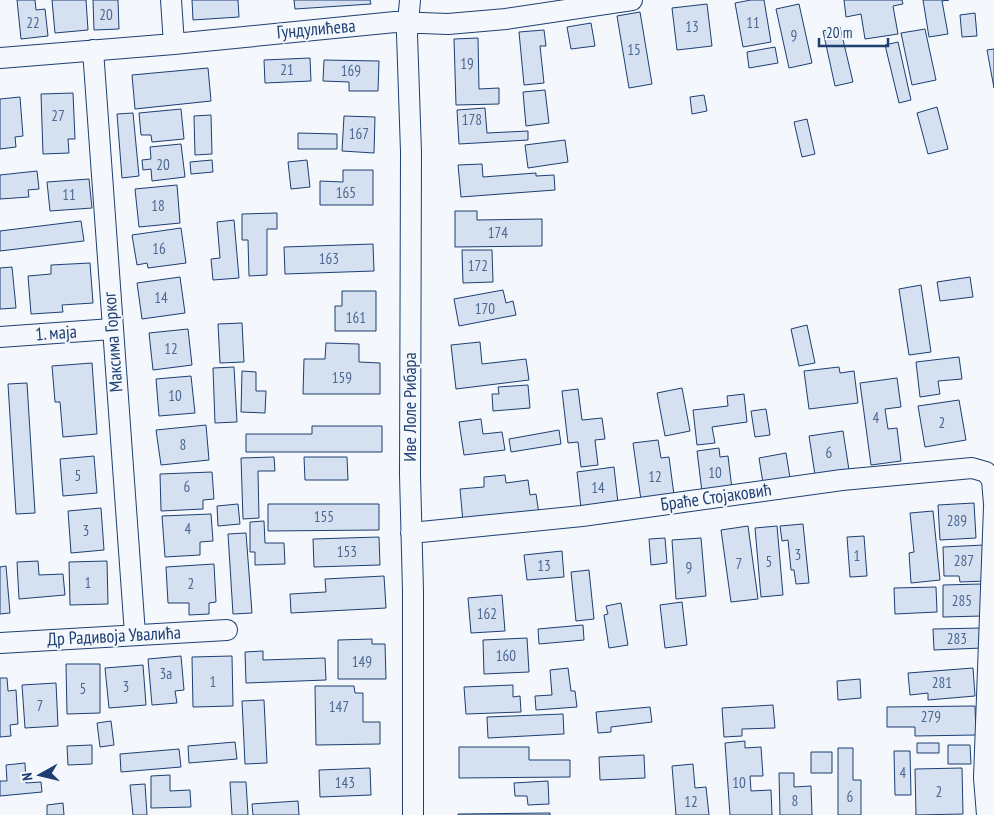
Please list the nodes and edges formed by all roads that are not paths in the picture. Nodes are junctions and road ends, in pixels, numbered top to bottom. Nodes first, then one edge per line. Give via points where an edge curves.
1 (171, 0) edge
2 (410, 0) edge
3 (632, 0) edge
4 (410, 23) junction
5 (174, 44) junction
6 (93, 50) junction
7 (0, 58) edge
8 (112, 329) junction
9 (0, 337) edge
10 (994, 505) edge
11 (411, 532) junction
12 (227, 630) dead end
13 (135, 634) junction
14 (0, 643) edge
15 (413, 815) edge
16 (987, 815) edge

1 - 5 street
2 - 4 street, Иве Лоле Рибара
3 - 4 street, Гундулићева via 506,19 448,24
4 - 5 street, Гундулићева
4 - 11 street, Иве Лоле Рибара via 407,34 411,152
5 - 6 street, Гундулићева
6 - 7 street, Гундулићева
6 - 8 street, Максима Горког
8 - 9 street, 1. маја
8 - 13 street, Максима Горког
10 - 11 street, Браће Стојаковић via 992,480 986,472 972,468 833,482 582,516
10 - 16 street, Браће Стојаковић via 984,778
11 - 15 street, Иве Лоле Рибара
12 - 13 street, Др Радивоја Увалића
13 - 14 street, Др Радивоја Увалића

